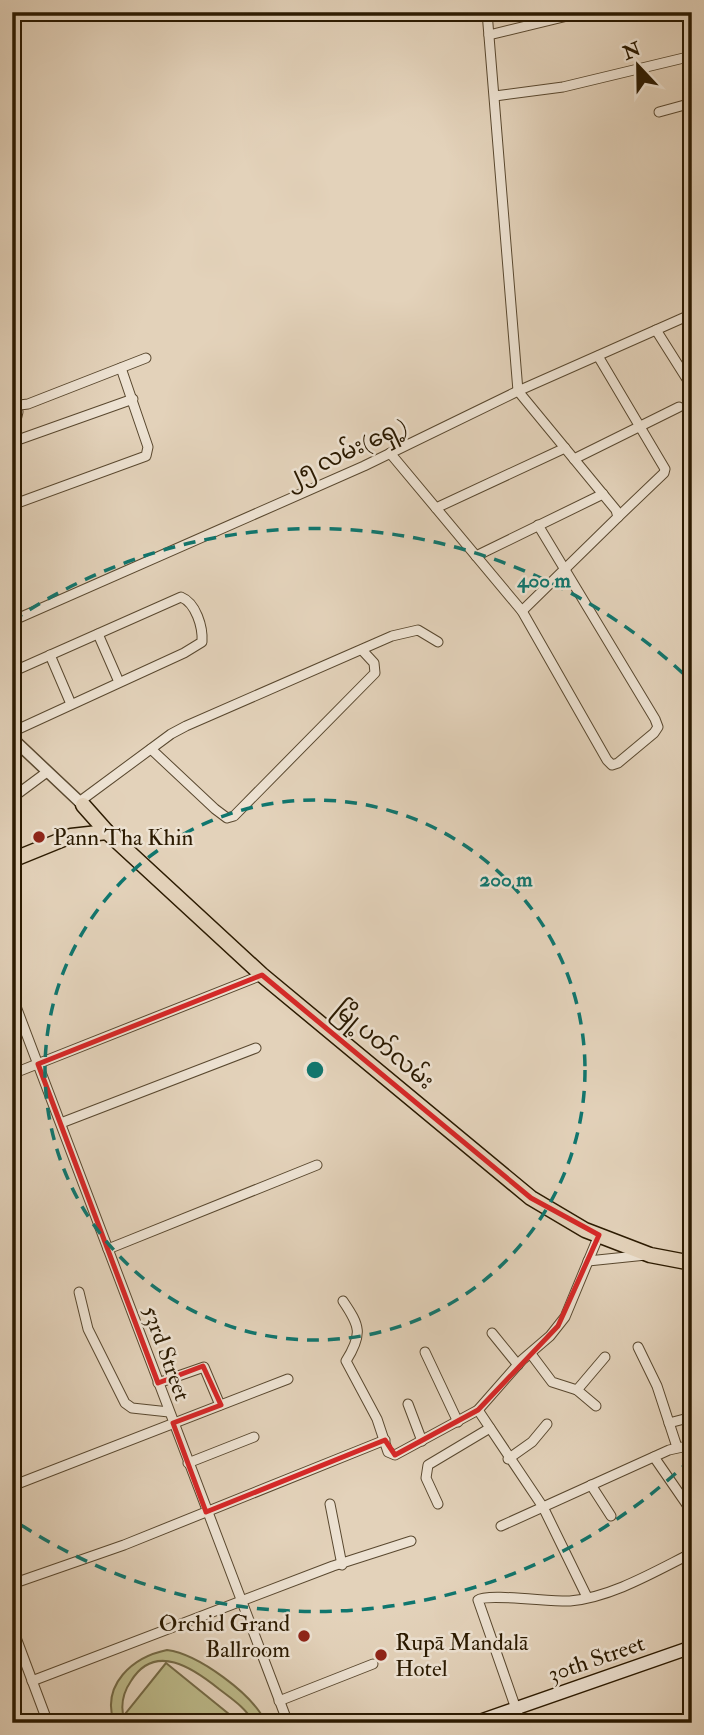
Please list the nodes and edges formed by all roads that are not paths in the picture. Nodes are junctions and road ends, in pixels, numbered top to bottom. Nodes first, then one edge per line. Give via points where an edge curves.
1 (487, 12) edge
2 (584, 12) edge
3 (489, 35) junction
4 (692, 55) edge
5 (495, 96) junction
6 (692, 103) edge
7 (659, 112) dead end
8 (692, 314) edge
9 (656, 330) junction
10 (598, 356) junction
11 (146, 358) dead end
12 (121, 368) junction
13 (692, 387) edge
14 (519, 391) junction
15 (133, 399) junction
16 (12, 407) edge
17 (679, 407) dead end
18 (640, 426) junction
19 (12, 440) edge
20 (565, 448) junction
21 (390, 453) junction
22 (574, 459) junction
23 (603, 494) junction
24 (12, 505) edge
25 (436, 508) junction
26 (618, 517) junction
27 (538, 525) junction
28 (476, 556) junction
29 (567, 569) junction
30 (522, 611) junction
31 (12, 621) edge
32 (98, 634) junction
33 (438, 642) dead end
34 (362, 650) junction
35 (50, 655) junction
36 (13, 672) edge
37 (119, 682) junction
38 (71, 704) junction
39 (12, 732) edge
40 (12, 738) edge
41 (150, 749) junction
42 (47, 772) junction
43 (12, 798) edge
44 (81, 804) junction
45 (107, 832) junction
46 (71, 836) junction
47 (12, 860) edge
48 (262, 975) junction
49 (13, 1002) edge
50 (256, 1048) dead end
51 (38, 1064) junction
52 (12, 1074) edge
53 (61, 1123) junction
54 (317, 1165) dead end
55 (599, 1235) junction
56 (108, 1249) junction
57 (650, 1255) junction
58 (588, 1261) junction
59 (692, 1263) edge
60 (79, 1292) dead end
61 (343, 1300) dead end
62 (492, 1333) dead end
63 (638, 1348) dead end
64 (425, 1352) dead end
65 (531, 1354) junction
66 (605, 1357) dead end
67 (518, 1365) junction
68 (288, 1379) dead end
69 (158, 1383) junction
70 (577, 1390) junction
71 (408, 1404) dead end
72 (220, 1405) junction
73 (596, 1406) dead end
74 (478, 1410) junction
75 (169, 1412) junction
76 (692, 1417) edge
77 (458, 1422) junction
78 (173, 1423) junction
79 (669, 1423) junction
80 (547, 1424) dead end
81 (490, 1428) junction
82 (254, 1437) dead end
83 (385, 1440) junction
84 (422, 1441) junction
85 (692, 1445) edge
86 (677, 1447) junction
87 (654, 1457) junction
88 (508, 1459) junction
89 (188, 1463) junction
90 (591, 1485) junction
91 (12, 1486) edge
92 (330, 1504) dead end
93 (438, 1504) dead end
94 (543, 1507) junction
95 (206, 1512) junction
96 (692, 1512) edge
97 (611, 1516) dead end
98 (501, 1526) dead end
99 (411, 1541) dead end
100 (692, 1553) edge
101 (342, 1565) junction
102 (12, 1584) edge
103 (587, 1597) junction
104 (241, 1602) junction
105 (12, 1627) edge
106 (692, 1647) edge
107 (373, 1664) dead end
108 (32, 1681) junction
109 (279, 1701) junction
110 (516, 1708) junction
111 (48, 1723) edge
112 (288, 1723) edge
113 (474, 1723) edge
114 (521, 1723) edge

1 - 3 street
2 - 3 street
3 - 5 street
4 - 5 street via 563,87
5 - 14 street
6 - 7 street
8 - 9 street, ၂၅ လမ်း(ရှေ့)
9 - 10 street, ၂၅ လမ်း(ရှေ့)
9 - 13 street
10 - 14 street, ၂၅ လမ်း(ရှေ့)
10 - 18 street
11 - 12 street
12 - 15 street
12 - 16 street
14 - 20 street
14 - 21 street, ၂၅ လမ်း(ရှေ့)
15 - 19 street
15 - 24 street via 148,447 146,456
16 - 19 street via 18,412
17 - 18 street
18 - 22 street
18 - 26 street via 664,472
20 - 22 street
20 - 25 street
21 - 25 street
21 - 31 street, ၂၅ လမ်း(ရှေ့)
22 - 23 street
23 - 26 street
23 - 27 street
25 - 28 street
26 - 29 street
27 - 28 street
27 - 29 street
28 - 30 street
29 - 30 street
29 - 30 street via 658,727 618,763 612,765 607,760
32 - 35 street
32 - 37 street
32 - 37 street via 181,597 193,608 202,642
33 - 34 street via 418,630
34 - 41 street via 186,726
34 - 41 street via 374,663 375,673 230,818
35 - 36 street
35 - 38 street
37 - 38 street
38 - 39 street
40 - 42 street
41 - 44 street
42 - 43 street
42 - 44 street
44 - 45 main road, မြို့ပတ်လမ်း
44 - 46 main road via 80,824
45 - 46 main road
45 - 48 main road, မြို့ပတ်လမ်း
46 - 47 main road
48 - 51 street
48 - 55 main road, မြို့ပတ်လမ်း via 531,1198
49 - 51 street, 53rd Street
50 - 53 street
51 - 52 street
51 - 53 street, 53rd Street
53 - 56 street, 53rd Street
54 - 56 street
55 - 57 main road, မြို့ပတ်လမ်း
55 - 58 street
56 - 69 street, 53rd Street
57 - 58 street
57 - 59 main road, မြို့ပတ်လမ်း
58 - 65 street via 565,1317
60 - 75 street via 88,1329 125,1403
61 - 83 street via 359,1332 346,1361
62 - 67 street
63 - 79 street
64 - 77 street
65 - 67 street
65 - 70 street via 552,1382
66 - 70 street
67 - 74 street
68 - 72 street
69 - 72 street via 204,1367
69 - 75 street, 53rd Street
70 - 73 street
71 - 84 street
72 - 78 street
74 - 77 street
74 - 81 street
75 - 78 street, 53rd Street
76 - 79 street
77 - 84 street
78 - 89 street, 53rd Street
78 - 91 street
79 - 86 street
80 - 88 street
81 - 88 street
81 - 93 street via 428,1465 426,1479
82 - 89 street
83 - 84 street via 391,1455
83 - 95 street
85 - 86 street
86 - 87 street
87 - 90 street
87 - 96 street
88 - 94 street
89 - 95 street, 53rd Street
90 - 94 street
90 - 97 street
92 - 101 street
94 - 98 street
94 - 103 street
95 - 102 street
95 - 104 street, 53rd Street
99 - 101 street
100 - 103 street via 646,1577
101 - 104 street
103 - 110 street via 548,1602 492,1596 478,1600
104 - 108 street
104 - 109 street, 53rd Street
105 - 108 street
106 - 110 main road, 30th Street
107 - 109 street
108 - 111 street
109 - 112 street, 53rd Street
110 - 113 main road, 30th Street
110 - 114 street

